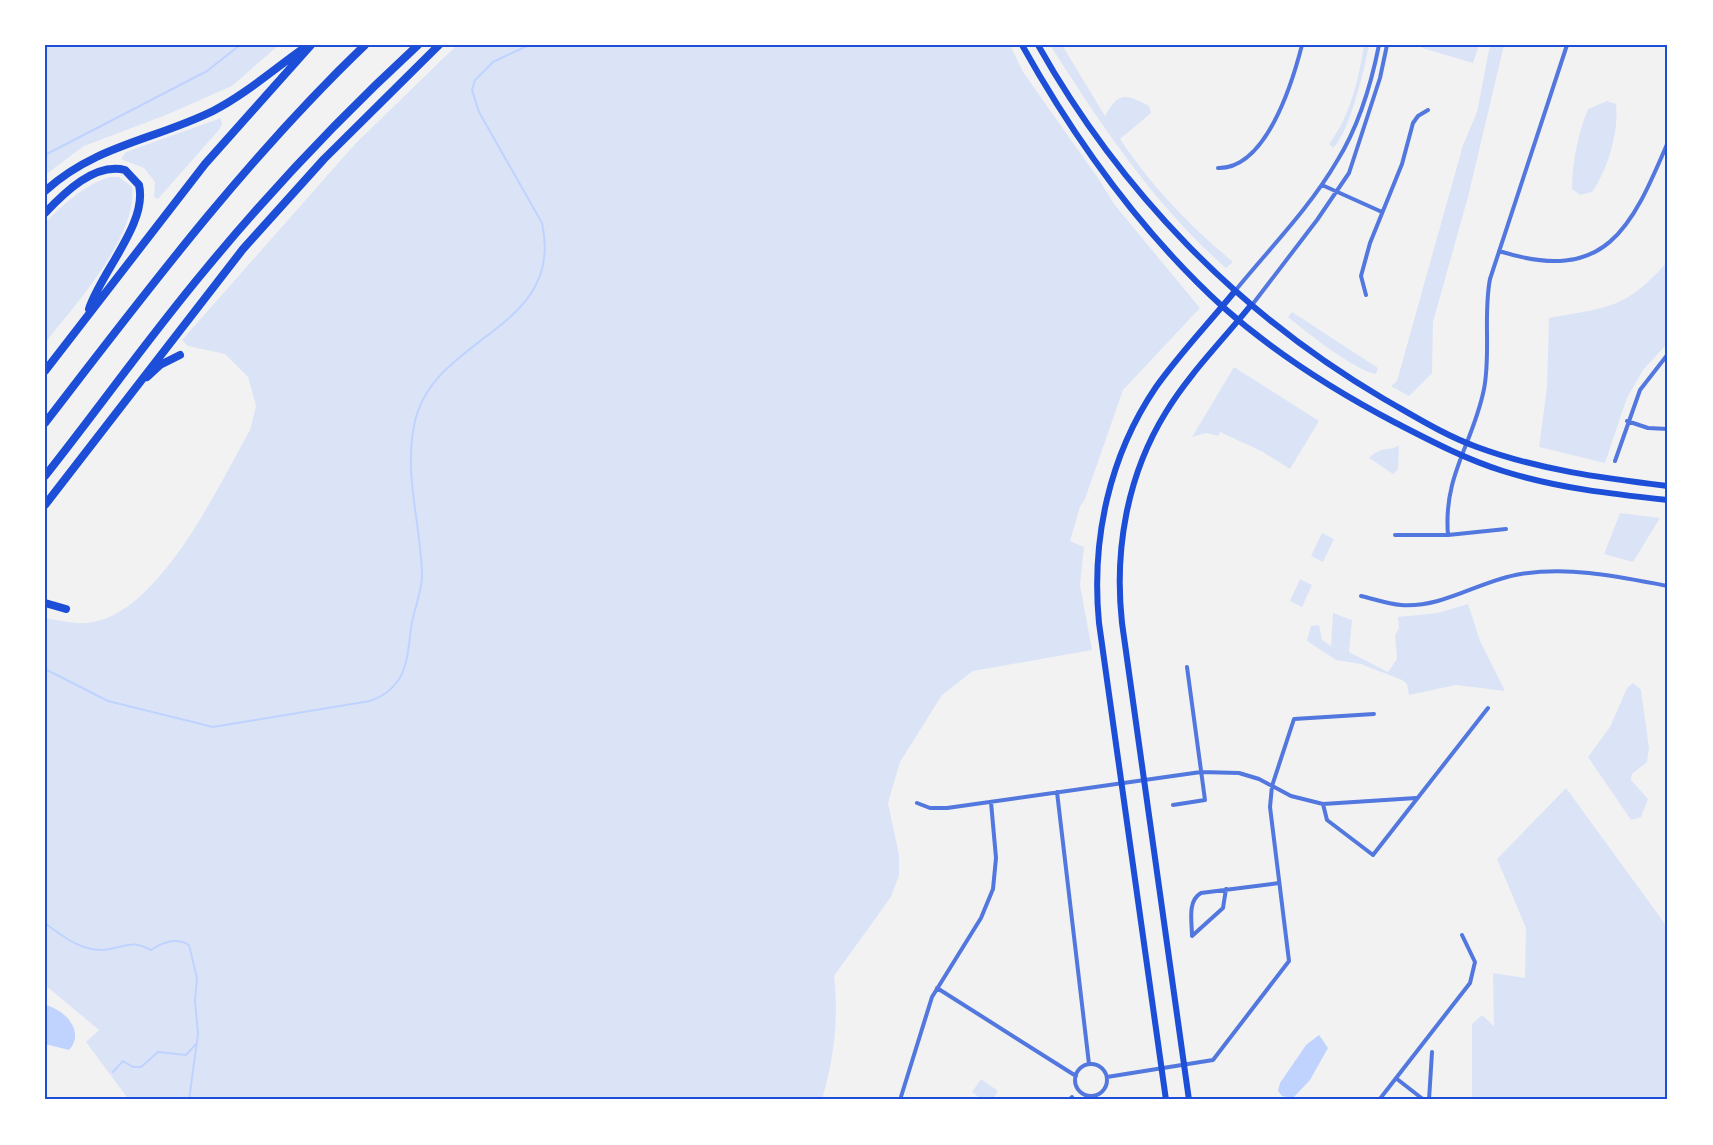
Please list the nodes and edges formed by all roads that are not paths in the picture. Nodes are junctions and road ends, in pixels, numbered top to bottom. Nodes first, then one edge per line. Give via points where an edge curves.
1 (309, 45) edge
2 (365, 45) edge
3 (418, 45) edge
4 (440, 45) edge
5 (1022, 45) edge
6 (1038, 45) edge
7 (1302, 45) edge
8 (1379, 45) edge
9 (1387, 45) edge
10 (1567, 45) edge
11 (1428, 110) dead end
12 (1668, 142) edge
13 (1218, 168) dead end
14 (1322, 184) junction
15 (45, 191) edge
16 (1337, 191) junction
17 (1382, 212) junction
18 (45, 213) edge
19 (1499, 251) junction
20 (1235, 291) junction
21 (1366, 295) dead end
22 (1251, 305) junction
23 (1223, 306) junction
24 (87, 317) junction
25 (1239, 320) junction
26 (1668, 354) edge
27 (180, 355) dead end
28 (45, 370) edge
29 (123, 402) junction
30 (1627, 421) junction
31 (45, 423) edge
32 (1668, 429) edge
33 (1466, 442) junction
34 (1461, 455) junction
35 (1615, 461) dead end
36 (45, 476) edge
37 (1668, 486) edge
38 (1668, 500) edge
39 (45, 505) edge
40 (1506, 529) dead end
41 (1395, 535) dead end
42 (1448, 535) junction
43 (1668, 586) edge
44 (1361, 596) dead end
45 (45, 603) edge
46 (66, 609) dead end
47 (1187, 667) dead end
48 (1488, 708) dead end
49 (1374, 714) dead end
50 (1201, 772) junction
51 (1144, 781) junction
52 (1121, 783) junction
53 (1272, 786) junction
54 (1057, 792) junction
55 (1416, 798) junction
56 (991, 802) junction
57 (917, 803) dead end
58 (1323, 804) junction
59 (1173, 806) dead end
60 (1279, 883) junction
61 (1226, 890) junction
62 (1461, 935) dead end
63 (937, 988) junction
64 (1432, 1052) dead end
65 (1089, 1064) junction
66 (1182, 1065) junction
67 (1160, 1069) junction
68 (1076, 1076) junction
69 (1107, 1077) junction
70 (1397, 1079) junction
71 (1095, 1098) edge
72 (900, 1100) edge
73 (1166, 1100) edge
74 (1189, 1100) edge
75 (1379, 1100) edge
76 (1424, 1100) edge
77 (1429, 1100) edge

1 - 15 highway via 214,110 105,151
1 - 24 highway via 198,172
2 - 31 highway via 228,189
3 - 36 highway via 274,189 204,271
4 - 29 highway via 324,159 243,249
5 - 23 main road via 1071,126 1127,201
6 - 20 main road via 1093,132 1131,182 1181,239
7 - 13 street via 1283,104 1259,146 1241,164
8 - 14 street via 1353,129
9 - 16 street via 1356,154
10 - 19 street
11 - 17 street via 1413,123 1402,164
12 - 19 street via 1636,212 1620,234 1602,247 1586,256 1558,262 1534,261
14 - 16 street
14 - 20 street
16 - 17 street
16 - 22 street
17 - 21 street via 1362,270
18 - 24 highway via 65,193 103,170 125,170 139,185 140,208 95,292
19 - 33 street via 1487,295 1484,389
20 - 22 main road
20 - 23 main road
22 - 25 main road
22 - 33 main road via 1339,371 1404,411
23 - 25 main road
23 - 52 main road via 1147,402 1123,449 1104,513 1097,561 1097,602
24 - 28 highway
25 - 34 main road via 1323,382
25 - 51 main road via 1166,411 1142,464 1125,516 1119,557 1119,603
26 - 30 street via 1640,390
27 - 29 highway via 152,372
29 - 39 highway
30 - 32 street
30 - 35 street
33 - 34 street
33 - 37 main road via 1572,474
34 - 38 main road via 1563,487
34 - 42 street via 1448,502
40 - 42 street
41 - 42 street
43 - 44 street via 1583,572 1541,571 1512,576 1433,603 1399,605
45 - 46 highway
47 - 50 street
48 - 55 street
49 - 53 street via 1294,719
50 - 51 street
50 - 53 street via 1239,773
50 - 59 street via 1205,800
51 - 52 street
51 - 66 main road
52 - 54 street
52 - 67 main road
53 - 58 street via 1291,796
53 - 60 street via 1270,815
54 - 56 street
54 - 65 street
55 - 58 street
55 - 58 street via 1372,855 1327,820
56 - 57 street via 936,808
56 - 63 street via 996,858 993,889 981,918
60 - 61 street
60 - 66 street via 1288,961 1213,1060
61 - 61 street via 1201,892 1194,897 1192,936 1223,908
62 - 70 street via 1473,954 1473,976
63 - 68 street
63 - 72 street
64 - 77 street
65 - 68 street
65 - 69 street via 1101,1067
66 - 67 street
66 - 74 main road
67 - 69 street
67 - 73 main road
68 - 71 street via 1078,1089
69 - 71 street via 1106,1086
70 - 75 street
70 - 76 street

